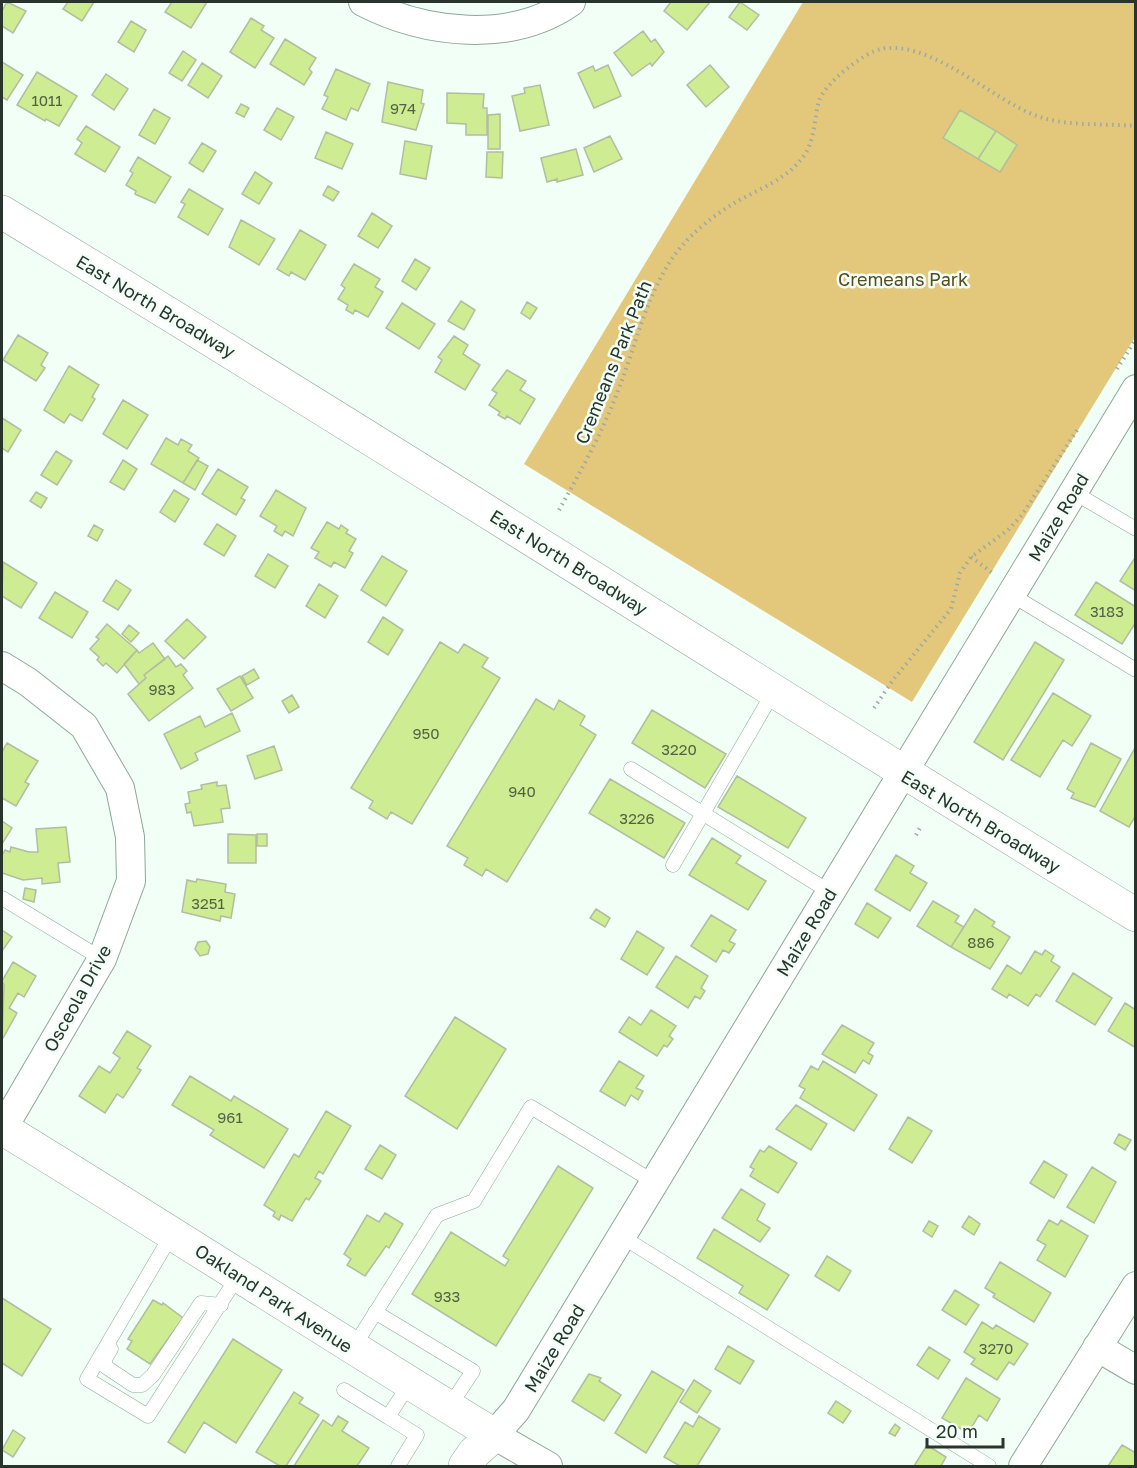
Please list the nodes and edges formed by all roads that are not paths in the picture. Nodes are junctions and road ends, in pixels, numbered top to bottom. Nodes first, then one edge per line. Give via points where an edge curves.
1 (363, 2) edge
2 (571, 2) edge
3 (2, 212) edge
4 (1125, 380) edge
5 (1073, 492) junction
6 (1136, 529) edge
7 (1010, 594) junction
8 (2, 666) edge
9 (1136, 670) edge
10 (774, 691) junction
11 (631, 769) dead end
12 (902, 773) junction
13 (703, 813) junction
14 (672, 865) dead end
15 (830, 892) junction
16 (2, 898) edge
17 (1136, 915) edge
18 (102, 959) junction
19 (2, 1129) edge
20 (654, 1182) junction
21 (173, 1233) junction
22 (621, 1236) junction
23 (238, 1276) junction
24 (1136, 1286) edge
25 (135, 1296) junction
26 (221, 1305) junction
27 (375, 1312) junction
28 (1097, 1347) junction
29 (352, 1348) junction
30 (1136, 1370) edge
31 (410, 1383) junction
32 (344, 1390) dead end
33 (449, 1407) junction
34 (388, 1417) junction
35 (494, 1435) junction
36 (398, 1467) edge
37 (465, 1467) edge
38 (548, 1467) edge
39 (989, 1467) edge
40 (1023, 1467) edge

1 - 2 street via 438,27 481,31 519,25
3 - 10 main road, East North Broadway via 304,395
4 - 5 street, Maize Road
5 - 6 lane
5 - 7 street, Maize Road
7 - 9 lane
7 - 12 street, Maize Road
8 - 18 street, Osceola Drive via 84,726 120,788 130,837 131,881
10 - 12 main road, East North Broadway
10 - 13 lane
11 - 13 lane
12 - 15 street, Maize Road
12 - 17 main road, East North Broadway
13 - 14 lane
13 - 15 lane
15 - 20 street, Maize Road
16 - 18 lane
18 - 19 street, Osceola Drive
19 - 21 main road, Oakland Park Avenue
20 - 22 street, Maize Road
20 - 27 lane via 531,1107 474,1201 437,1215
21 - 23 main road, Oakland Park Avenue
21 - 25 lane
22 - 35 street, Maize Road via 516,1410
22 - 39 lane
23 - 26 lane
23 - 29 main road, Oakland Park Avenue
24 - 28 street
25 - 26 lane via 136,1304 105,1359 106,1367 133,1385 142,1385 153,1375 201,1303
25 - 26 lane via 87,1379 148,1416
27 - 29 lane
27 - 33 lane via 473,1371
28 - 30 street
28 - 40 street
29 - 31 main road, Oakland Park Avenue
31 - 33 main road, Oakland Park Avenue
31 - 34 lane
32 - 34 lane
33 - 35 main road, Oakland Park Avenue
34 - 36 lane via 417,1435
35 - 37 main road, Maize Road
35 - 38 street, Oakland Park Avenue

